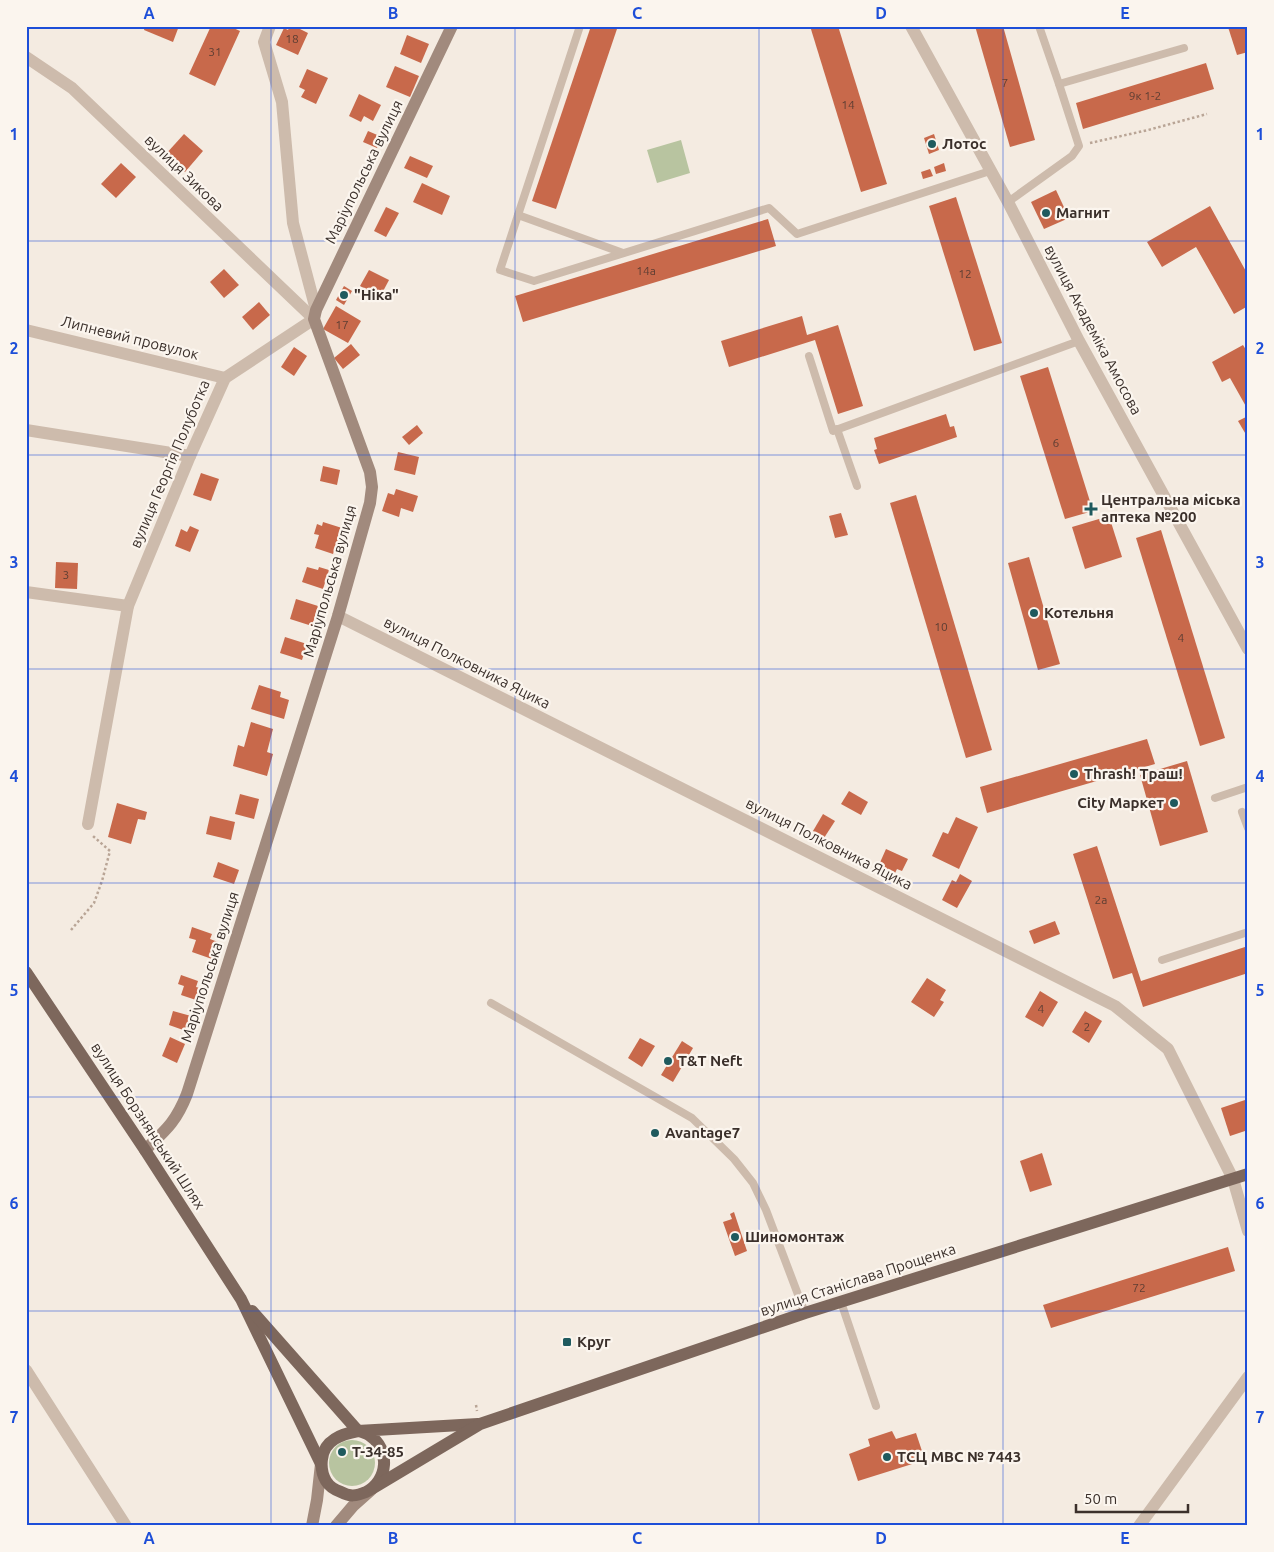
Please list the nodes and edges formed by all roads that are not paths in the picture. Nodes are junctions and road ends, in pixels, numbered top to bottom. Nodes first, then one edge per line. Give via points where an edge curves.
1 (270, 26) edge
2 (452, 26) edge
3 (580, 26) edge
4 (911, 26) edge
5 (1039, 26) edge
6 (1184, 48) dead end
7 (26, 57) edge
8 (1059, 84) junction
9 (990, 171) junction
10 (1008, 202) junction
11 (518, 215) junction
12 (623, 253) junction
13 (315, 314) junction
14 (26, 330) edge
15 (1079, 341) junction
16 (809, 356) dead end
17 (225, 378) junction
18 (837, 429) junction
19 (26, 430) edge
20 (190, 456) junction
21 (857, 486) dead end
22 (26, 592) edge
23 (128, 606) junction
24 (338, 616) junction
25 (1248, 649) edge
26 (1248, 787) edge
27 (1215, 798) dead end
28 (1242, 812) dead end
29 (88, 824) road end
30 (1248, 828) edge
31 (1248, 932) edge
32 (1162, 960) dead end
33 (26, 972) edge
34 (491, 1003) dead end
35 (145, 1150) junction
36 (1248, 1174) edge
37 (1233, 1179) junction
38 (1248, 1231) edge
39 (241, 1299) junction
40 (841, 1302) junction
41 (805, 1313) junction
42 (26, 1370) edge
43 (1248, 1376) edge
44 (876, 1406) dead end
45 (480, 1424) junction
46 (358, 1431) junction
47 (321, 1464) junction
48 (373, 1488) junction
49 (126, 1526) edge
50 (312, 1526) edge
51 (336, 1526) edge
52 (1139, 1526) edge

1 - 13 street via 264,42 282,102 293,223
2 - 13 street, Маріупольська вулиця
3 - 11 lane
4 - 9 street, вулиця Академіка Амосова
5 - 8 lane
6 - 8 lane
7 - 13 street, вулиця Зикова via 72,88
8 - 10 lane via 1079,146 1072,156
9 - 10 street, вулиця Академіка Амосова
9 - 12 lane via 797,234 769,208
10 - 15 street, вулиця Академіка Амосова
11 - 12 lane
11 - 12 lane via 500,270 534,281
13 - 17 street, вулиця Георгія Полуботка
13 - 24 street, Маріупольська вулиця via 365,455 372,487
14 - 17 street, Липневий провулок
15 - 18 lane
15 - 25 street, вулиця Академіка Амосова
16 - 18 lane via 833,431
17 - 20 street, вулиця Георгія Полуботка
18 - 21 lane
19 - 20 street
20 - 23 street, вулиця Георгія Полуботка
22 - 23 street
23 - 29 street, вулиця Георгія Полуботка
24 - 35 street, Маріупольська вулиця via 187,1094 170,1127
24 - 37 street, вулиця Полковника Яцика via 1115,1006 1168,1049
26 - 27 lane
28 - 30 lane
31 - 32 lane
33 - 35 main road, вулиця Борзнянський Шлях
34 - 41 lane via 692,1118 734,1159 754,1183
35 - 39 main road, вулиця Борзнянський Шлях
36 - 37 main road, вулиця Станіслава Прощенка
37 - 38 street, вулиця Полковника Яцика
37 - 40 main road, вулиця Станіслава Прощенка
39 - 46 main road, вулиця Борзнянський Шлях
39 - 47 main road, вулиця Борзнянський Шлях
40 - 41 main road, вулиця Станіслава Прощенка
40 - 44 lane
41 - 45 main road, вулиця Станіслава Прощенка
42 - 49 street
43 - 52 street
45 - 46 main road, вулиця Станіслава Прощенка
45 - 48 main road, вулиця Станіслава Прощенка
46 - 47 main road via 331,1441 324,1449
46 - 48 main road via 369,1435 383,1455 382,1478
47 - 48 main road via 326,1481 347,1496 356,1496
47 - 50 street
48 - 51 street

